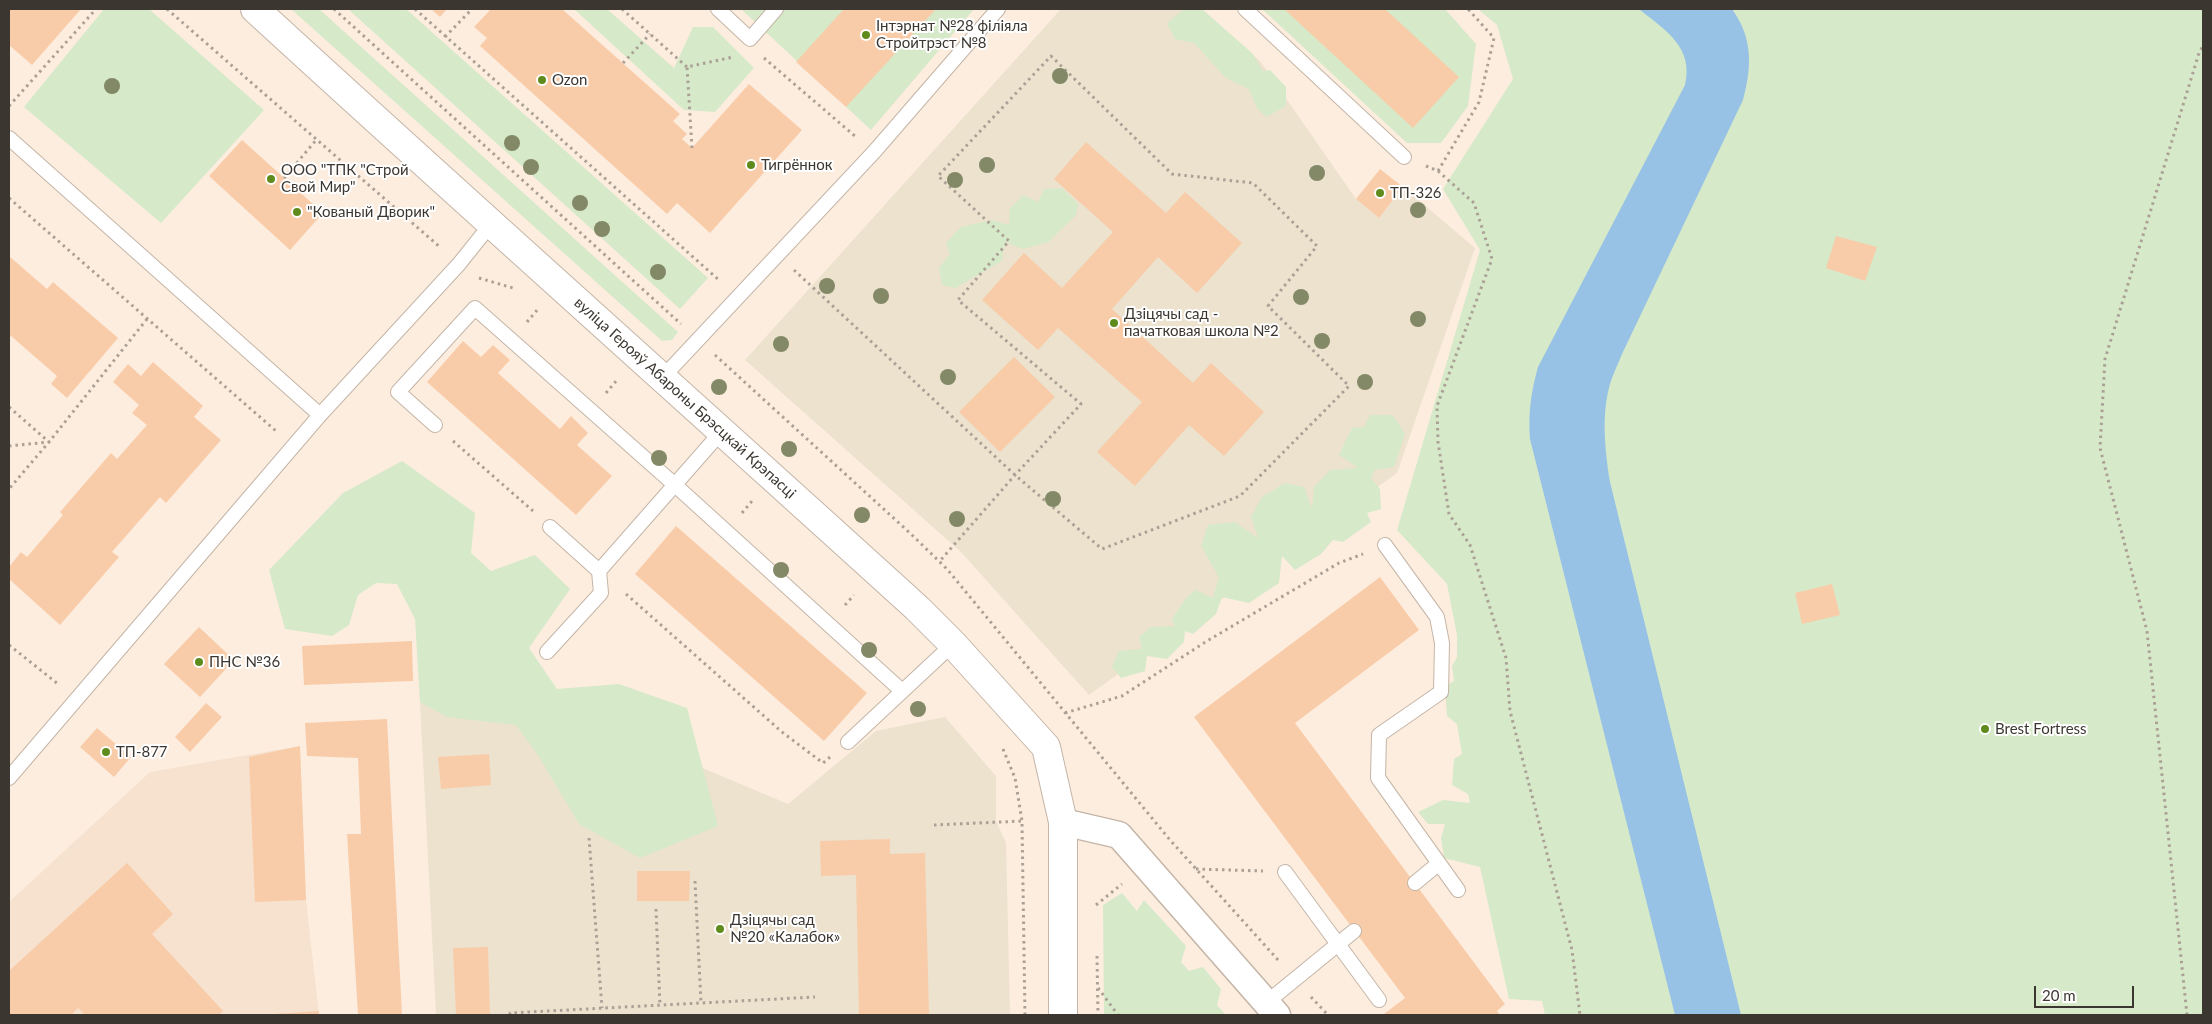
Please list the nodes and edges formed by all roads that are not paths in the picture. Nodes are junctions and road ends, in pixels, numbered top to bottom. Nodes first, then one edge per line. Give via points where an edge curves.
1 (255, 9) edge
2 (718, 9) edge
3 (776, 9) edge
4 (998, 9) edge
5 (1245, 9) edge
6 (9, 138) edge
7 (1404, 157) road end
8 (490, 224) junction
9 (663, 377) junction
10 (320, 415) junction
11 (435, 425) road end
12 (722, 431) junction
13 (675, 485) junction
14 (550, 527) road end
15 (1385, 545) road end
16 (600, 571) junction
17 (953, 644) junction
18 (547, 652) dead end
19 (902, 691) junction
20 (848, 742) road end
21 (9, 778) edge
22 (1063, 822) junction
23 (1438, 864) junction
24 (1284, 872) road end
25 (1415, 883) dead end
26 (1458, 890) dead end
27 (1354, 931) dead end
28 (1338, 945) junction
29 (1379, 1000) dead end
30 (1272, 1009) edge
31 (1063, 1015) edge

1 - 8 main road, вуліца Герояў Абароны Брэсцкай Крэпасці
2 - 3 lane via 750,38
4 - 9 lane via 874,152
5 - 7 lane
6 - 10 lane
8 - 9 main road, вуліца Герояў Абароны Брэсцкай Крэпасці
8 - 10 lane via 458,264
9 - 12 main road, вуліца Герояў Абароны Брэсцкай Крэпасці
10 - 21 lane
11 - 13 lane via 398,392 475,308
12 - 13 lane
12 - 17 main road, вуліца Герояў Абароны Брэсцкай Крэпасці
13 - 16 lane
13 - 19 lane
14 - 16 lane
15 - 23 lane via 1437,617 1442,643 1440,692 1379,735 1378,778
16 - 18 lane via 601,593
17 - 19 lane
17 - 22 main road, вуліца Герояў Абароны Брэсцкай Крэпасці via 1046,747
19 - 20 lane
22 - 30 street via 1119,835
22 - 31 main road, вуліца Герояў Абароны Брэсцкай Крэпасці
23 - 25 lane
23 - 26 lane
24 - 28 lane
27 - 28 lane
28 - 29 lane
28 - 30 lane via 1295,979

